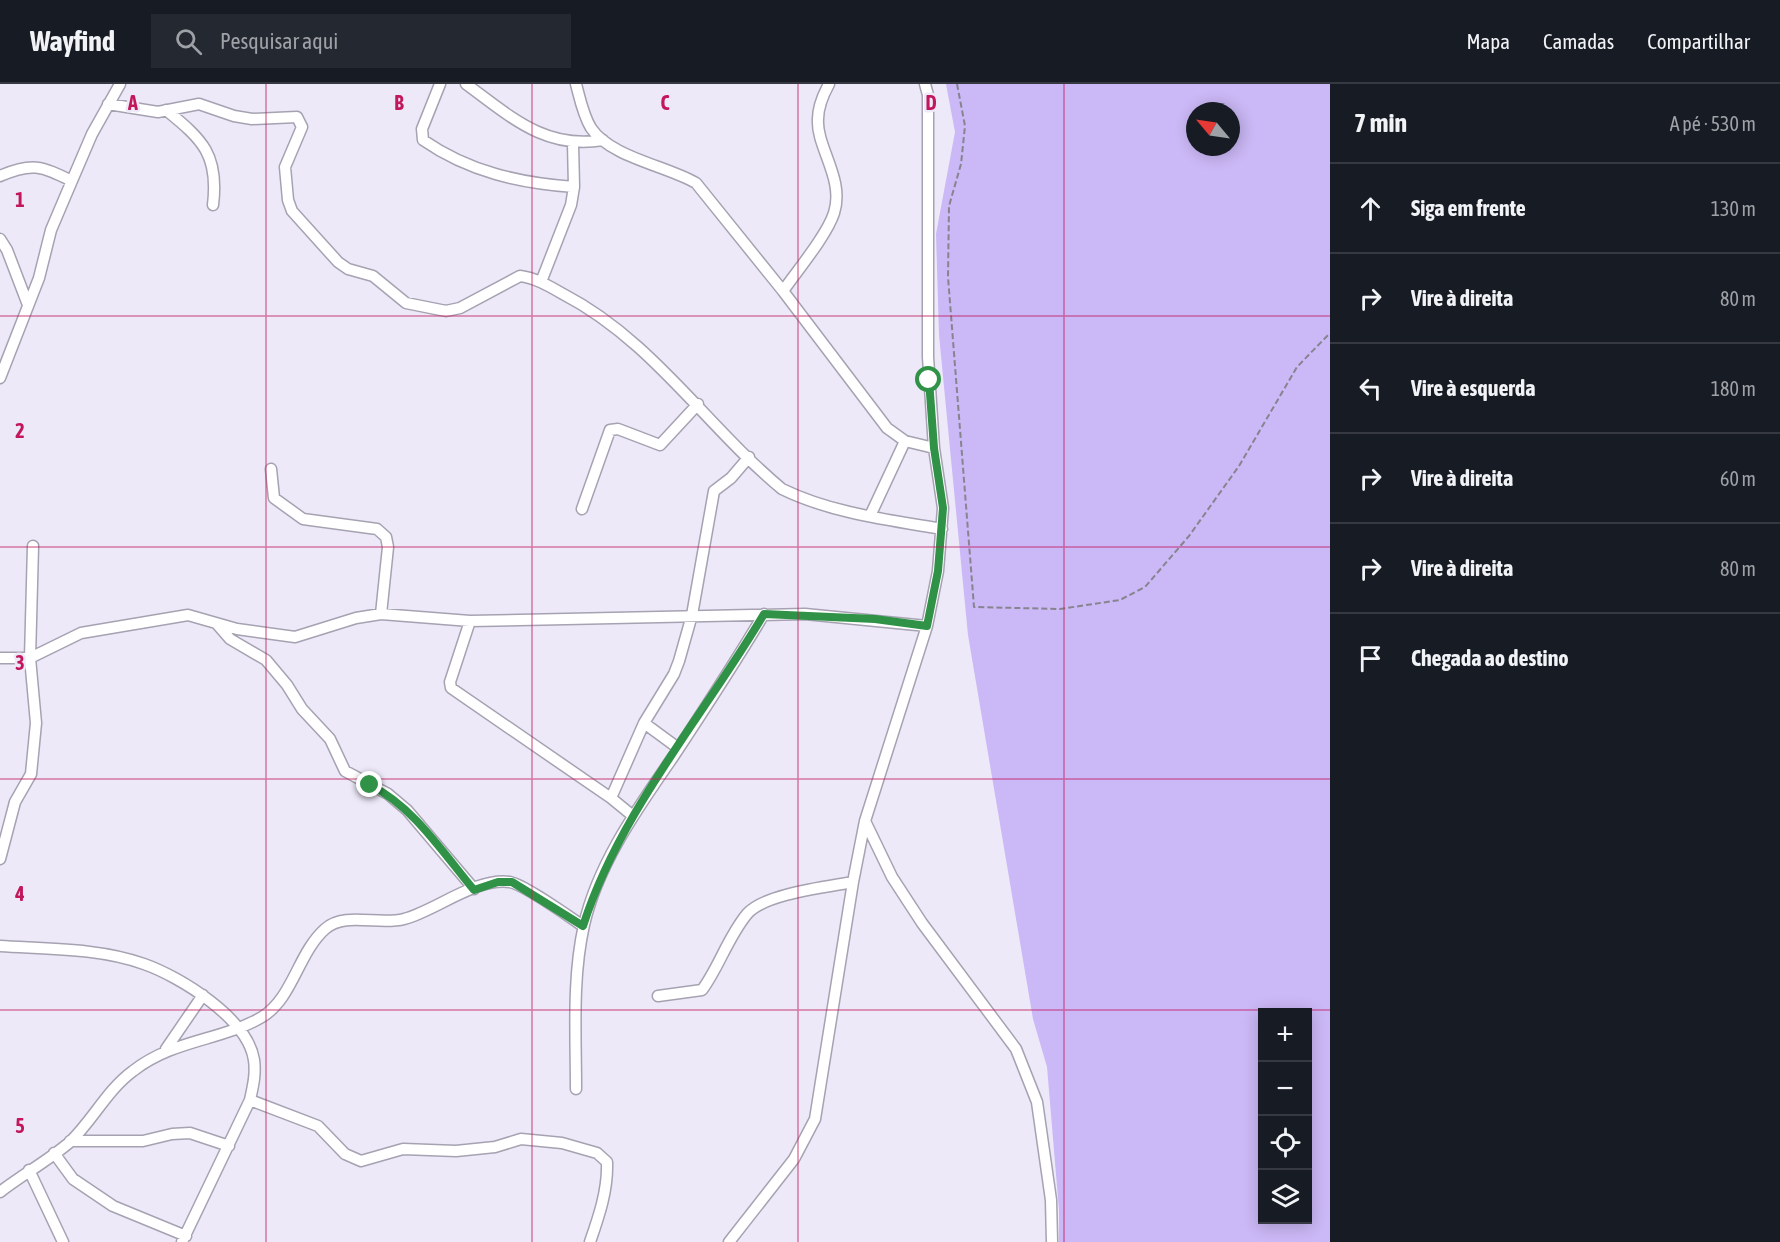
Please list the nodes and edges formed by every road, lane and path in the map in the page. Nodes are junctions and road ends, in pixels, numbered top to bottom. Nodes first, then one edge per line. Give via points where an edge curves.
1 (120, 84) edge
2 (440, 84) edge
3 (466, 84) edge
4 (576, 84) edge
5 (829, 84) edge
6 (925, 84) edge
7 (957, 84) edge
8 (108, 104) junction
9 (166, 110) junction
10 (603, 140) junction
11 (573, 143) junction
12 (0, 176) edge
13 (72, 181) junction
14 (574, 187) junction
15 (213, 205) dead end
16 (0, 239) edge
17 (541, 282) junction
18 (783, 291) junction
19 (28, 305) junction
20 (1330, 333) edge
21 (0, 378) edge
22 (698, 404) junction
23 (905, 441) junction
24 (934, 448) junction
25 (749, 458) junction
26 (271, 470) dead end
27 (582, 509) dead end
28 (870, 516) junction
29 (942, 529) junction
30 (33, 546) dead end
31 (381, 614) junction
32 (764, 614) junction
33 (692, 615) junction
34 (470, 621) junction
35 (217, 624) junction
36 (927, 626) junction
37 (0, 658) edge
38 (30, 658) junction
39 (644, 723) junction
40 (678, 748) junction
41 (611, 798) junction
42 (633, 816) junction
43 (865, 821) junction
44 (0, 859) edge
45 (853, 882) junction
46 (474, 890) junction
47 (583, 926) junction
48 (0, 946) edge
49 (203, 995) junction
50 (658, 996) dead end
51 (239, 1027) junction
52 (166, 1050) junction
53 (576, 1089) dead end
54 (250, 1100) junction
55 (70, 1142) junction
56 (229, 1146) junction
57 (54, 1153) junction
58 (29, 1170) junction
59 (0, 1192) edge
60 (184, 1239) edge
61 (731, 1241) edge
62 (63, 1242) edge
63 (590, 1242) edge
64 (1052, 1242) edge

1 - 8 street
2 - 14 street via 422,129 423,140 505,178
3 - 11 street via 537,133
4 - 10 street via 586,117
5 - 18 street via 817,122 832,164 834,213
6 - 24 street via 928,357
7 - 20 path via 965,126 961,164 949,206 948,277 974,607 1060,609 1120,600 1145,587 1189,536 1239,466 1297,367
8 - 9 street
8 - 13 street
9 - 15 street via 196,134 204,146 216,182
9 - 17 street via 199,105 252,119 297,117 302,128 284,170 292,211 338,262 373,276 406,303 446,311 460,308 520,276
10 - 11 street
10 - 18 street via 696,183
11 - 14 street
12 - 13 street via 23,166 38,166
13 - 19 street via 51,230
14 - 17 street via 571,205
16 - 19 street
17 - 22 street via 594,310 615,326
18 - 23 street via 887,428
19 - 21 street
22 - 25 street
22 - 27 street via 660,445 618,429 610,430
23 - 24 street
23 - 28 street
24 - 29 street via 943,508
25 - 28 street via 772,481 795,495
25 - 33 street via 714,491
26 - 31 street via 274,498 303,519 377,529 386,537
28 - 29 street
29 - 36 street
30 - 38 street
31 - 34 street
31 - 35 street via 295,637
32 - 33 street
32 - 36 street via 863,618
32 - 40 street
33 - 34 street
33 - 39 street via 674,674
34 - 41 street via 451,688
35 - 38 street via 188,615 94,630
35 - 46 street via 230,639 266,660 330,739 345,771 388,794 407,810
36 - 43 street
37 - 38 street
38 - 44 street via 36,723 31,774 15,802
39 - 40 street
39 - 41 street
40 - 42 street
41 - 42 street
42 - 47 street via 598,882
43 - 45 street
43 - 64 street via 910,905 1016,1049 1037,1102 1051,1200
45 - 50 street via 792,894 756,906 745,916 702,990
45 - 61 street via 815,1119 794,1159
46 - 47 street via 512,882
46 - 51 street via 404,919 351,921 327,927 275,1006
47 - 53 street via 576,998
48 - 49 street via 112,956 146,964
49 - 51 street
49 - 52 street
51 - 52 street
51 - 54 street via 254,1057 256,1076
52 - 55 street via 117,1085
54 - 56 street
54 - 63 street via 318,1126 345,1154 361,1161 403,1149 495,1147 521,1139 597,1152 608,1169
55 - 56 street via 143,1141 190,1133
55 - 57 street
56 - 60 street
57 - 58 street
57 - 60 street via 73,1179 113,1206
58 - 59 street
58 - 62 street

